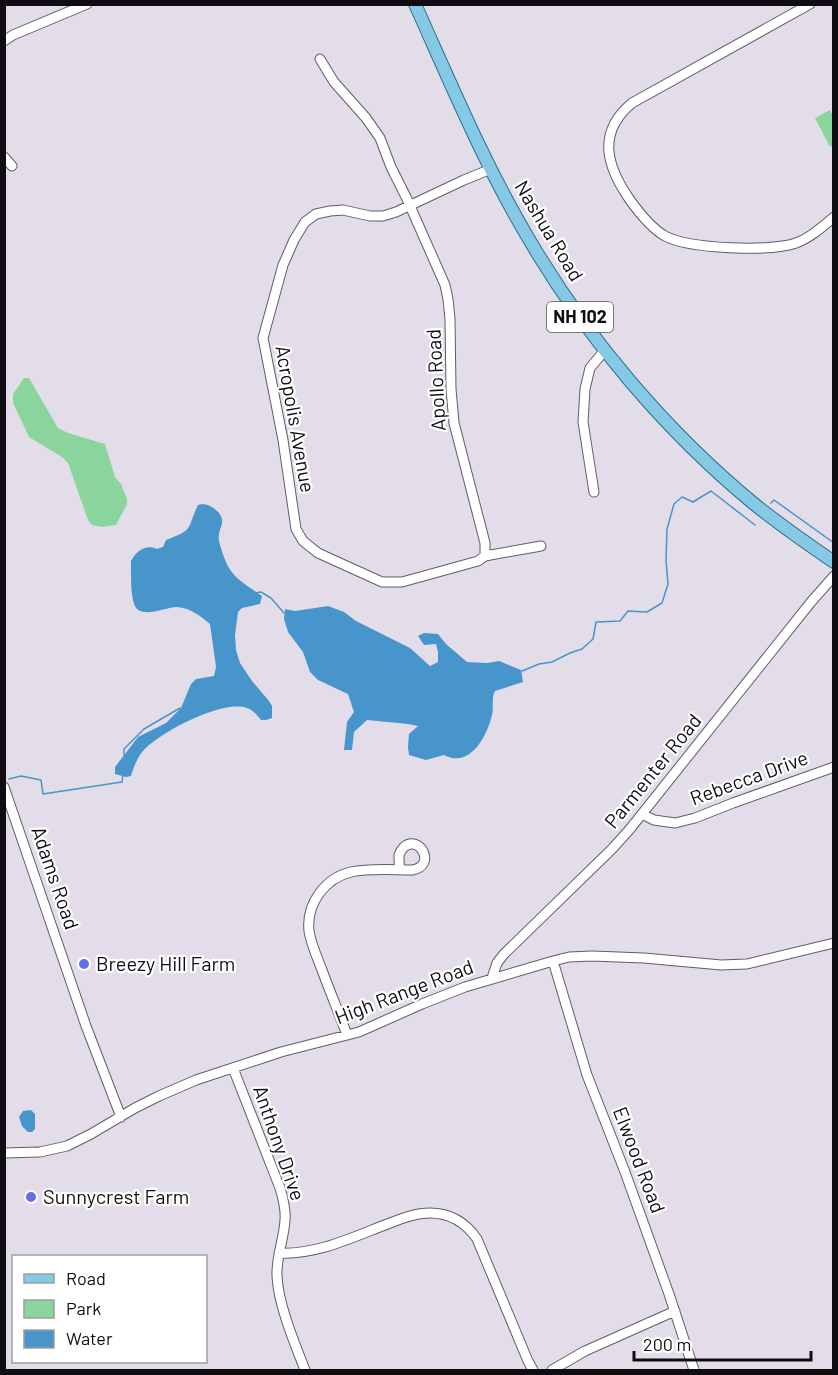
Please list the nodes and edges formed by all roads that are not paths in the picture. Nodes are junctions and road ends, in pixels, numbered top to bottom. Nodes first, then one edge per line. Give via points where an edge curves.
1 (87, 4) edge
2 (415, 4) edge
3 (810, 4) edge
4 (4, 41) edge
5 (320, 59) dead end
6 (4, 157) edge
7 (12, 166) dead end
8 (491, 169) junction
9 (410, 206) junction
10 (834, 217) edge
11 (605, 350) junction
12 (594, 492) dead end
13 (541, 546) dead end
14 (485, 556) junction
15 (834, 562) edge
16 (834, 576) edge
17 (834, 767) edge
18 (4, 787) edge
19 (642, 814) junction
20 (400, 870) dead end
21 (834, 943) edge
22 (553, 961) junction
23 (492, 978) junction
24 (347, 1035) junction
25 (233, 1068) junction
26 (121, 1117) junction
27 (4, 1153) edge
28 (279, 1253) junction
29 (675, 1311) junction
30 (305, 1371) edge
31 (533, 1371) edge
32 (552, 1371) edge
33 (694, 1371) edge

1 - 4 street
2 - 8 main road, Nashua Road / NH 102
3 - 10 street via 632,103 614,123 609,150 616,177 634,206 658,231 682,242 778,247 805,239
5 - 9 street, Apollo Road via 380,138
6 - 7 street
8 - 9 street, Acropolis Avenue
8 - 11 main road, Nashua Road / NH 102 via 529,241
9 - 14 street, Apollo Road via 448,299 454,423
9 - 14 street, Acropolis Avenue via 383,216 343,210 316,214 301,228 283,265 263,332 263,345 297,529 303,541 318,553 389,582 429,575
11 - 12 street via 590,368 583,422
11 - 15 main road, Nashua Road / NH 102 via 662,416 721,475 778,523
13 - 14 street
16 - 19 street, Parmenter Road
17 - 19 street, Rebecca Drive via 675,823
18 - 26 street, Adams Road
19 - 23 street, Parmenter Road via 612,849 500,958
20 - 24 street via 352,872 336,878 317,897 310,913 311,939
21 - 22 street, High Range Road via 771,959 721,966 616,956
22 - 23 street, High Range Road
22 - 29 street, Elwood Road via 587,1075
23 - 24 street, High Range Road
24 - 25 street, High Range Road
25 - 26 street, High Range Road via 159,1096
25 - 28 street, Anthony Drive via 280,1188 285,1223
26 - 27 street, High Range Road via 67,1146
28 - 30 street, Anthony Drive via 277,1284
28 - 31 street via 315,1250 422,1213 450,1216 477,1239
29 - 32 street via 585,1351
29 - 33 street, Elwood Road

